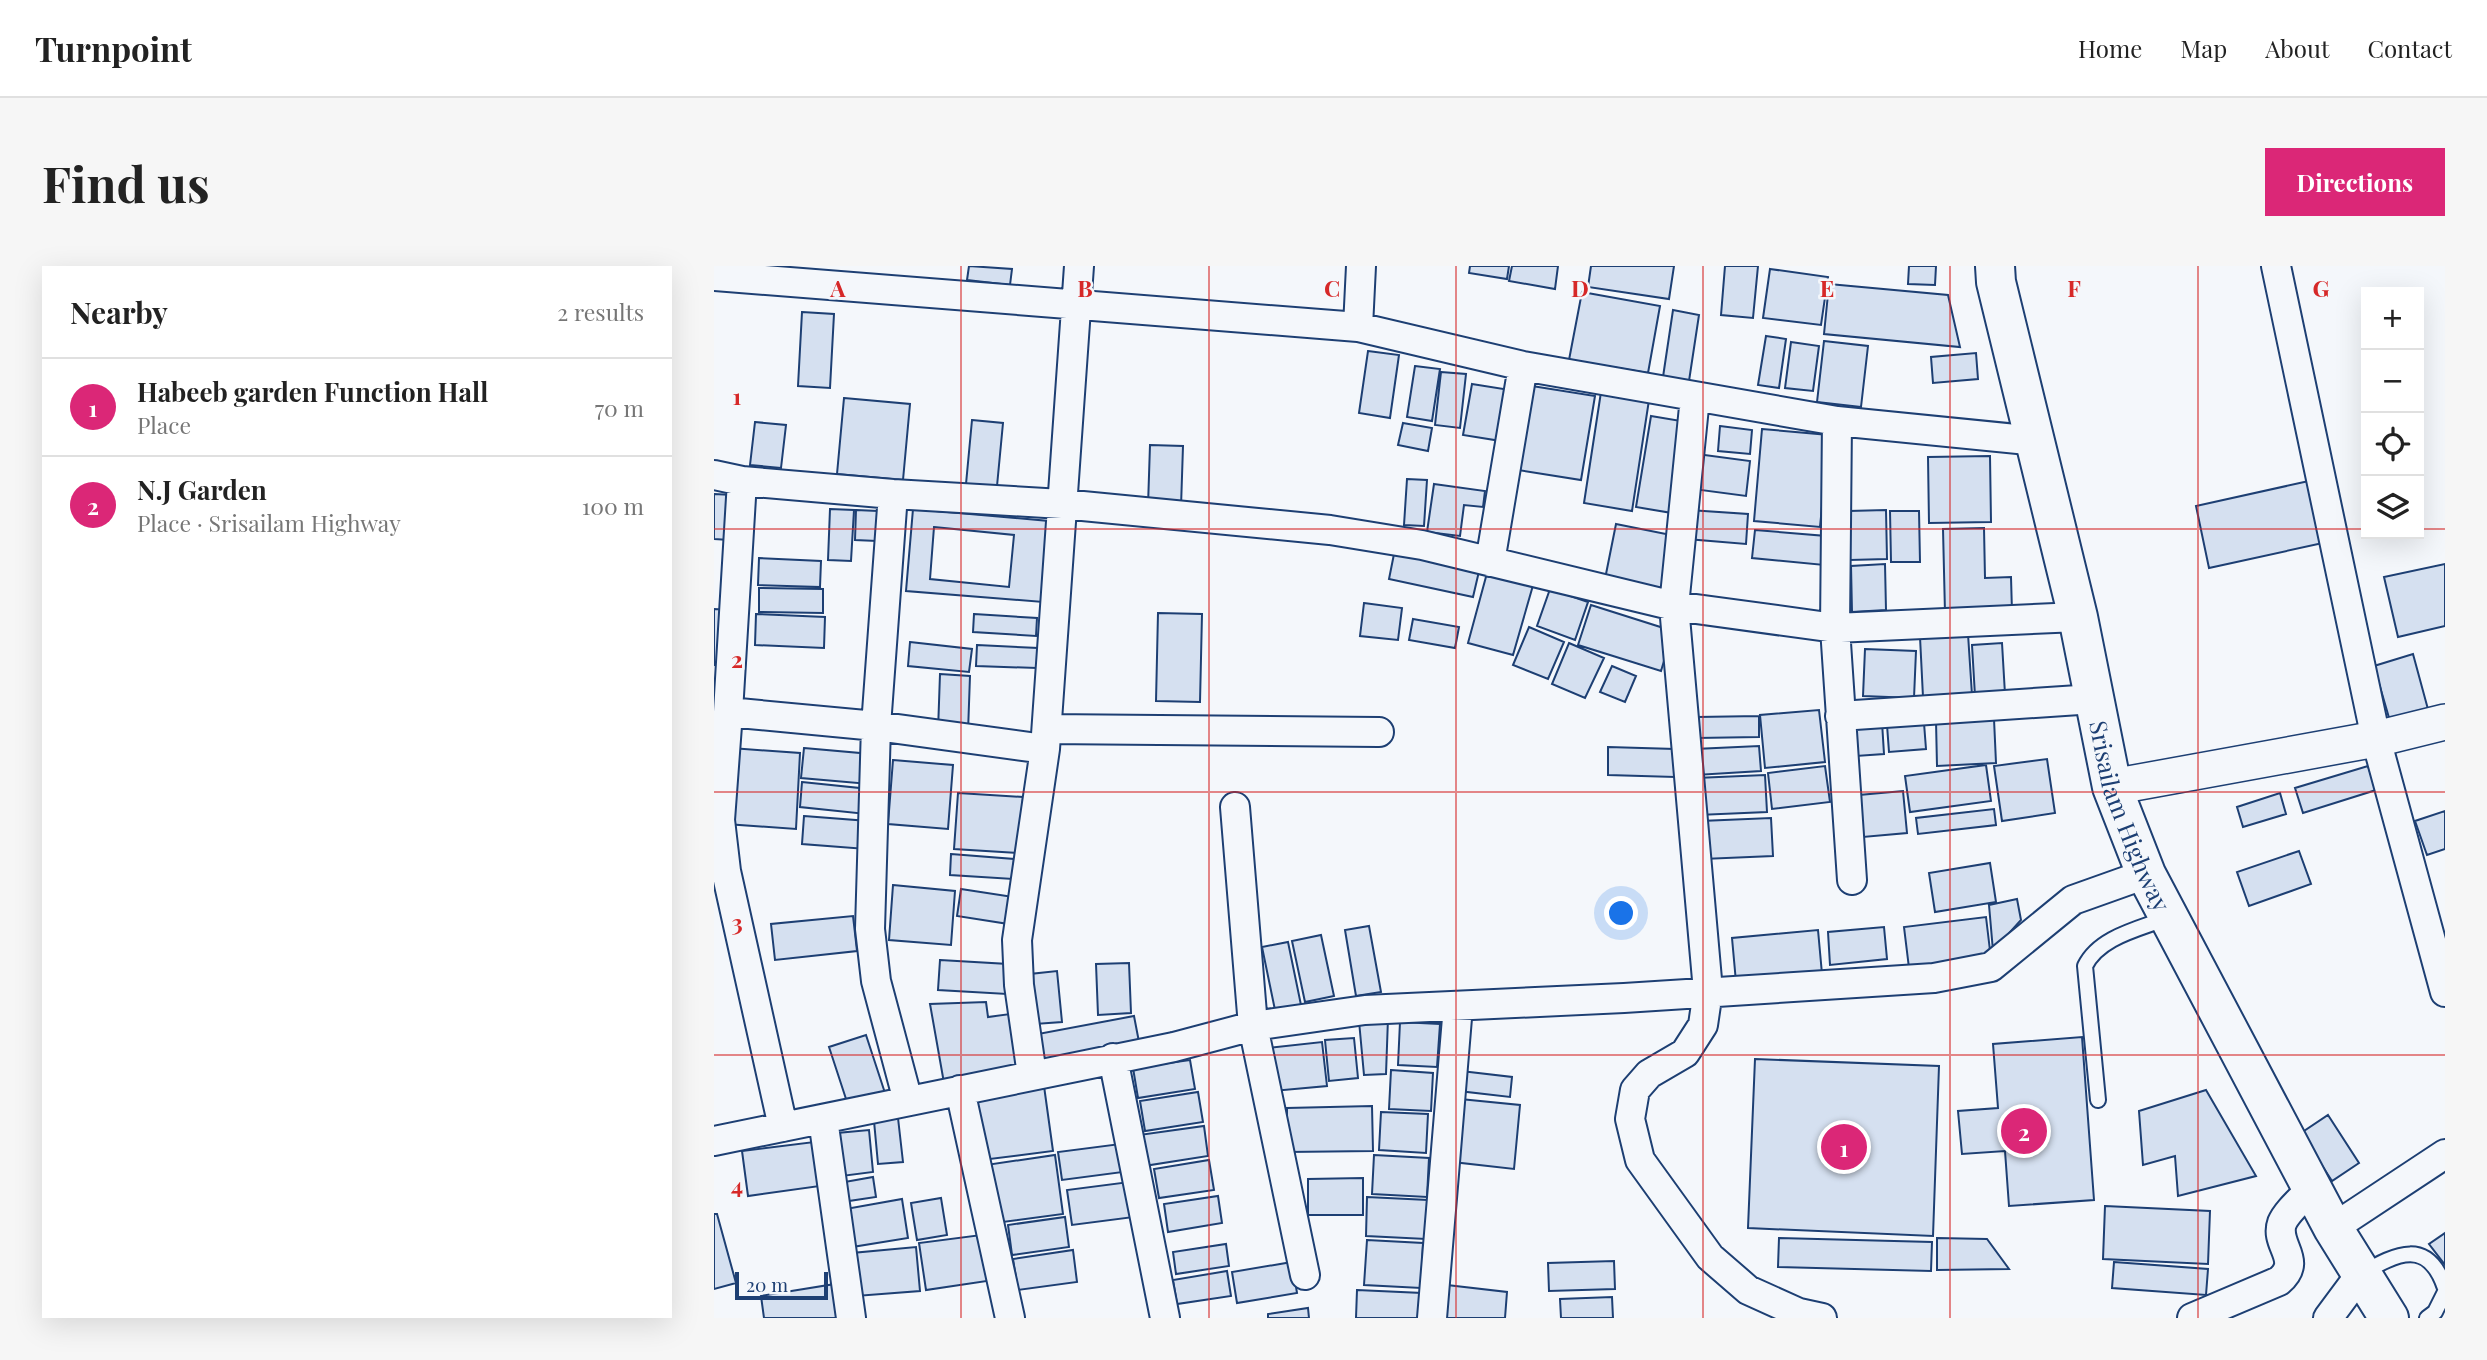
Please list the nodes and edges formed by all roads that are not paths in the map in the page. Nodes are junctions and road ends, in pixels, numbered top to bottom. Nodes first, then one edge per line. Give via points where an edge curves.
1 (1079, 266) edge
2 (1361, 266) edge
3 (1995, 266) edge
4 (2276, 266) edge
5 (714, 276) edge
6 (877, 279) edge
7 (1076, 304) junction
8 (1358, 327) junction
9 (1523, 366) junction
10 (1695, 397) junction
11 (1837, 421) junction
12 (2037, 441) junction
13 (714, 475) edge
14 (741, 481) junction
15 (893, 494) junction
16 (1062, 504) junction
17 (1490, 562) junction
18 (724, 597) edge
19 (1674, 606) junction
20 (2078, 617) junction
21 (1835, 628) junction
22 (2094, 699) junction
23 (728, 712) junction
24 (1840, 716) junction
25 (2445, 722) edge
26 (876, 726) junction
27 (1379, 732) dead end
28 (1046, 739) junction
29 (2376, 739) junction
30 (2112, 787) junction
31 (1235, 807) dead end
32 (2146, 874) junction
33 (1852, 880) dead end
34 (2168, 917) junction
35 (1708, 991) junction
36 (2445, 992) edge
37 (1458, 1006) junction
38 (1253, 1026) junction
39 (1113, 1058) junction
40 (1032, 1075) junction
41 (960, 1090) junction
42 (2098, 1100) dead end
43 (908, 1101) junction
44 (824, 1119) junction
45 (783, 1127) junction
46 (714, 1141) edge
47 (2445, 1154) edge
48 (2312, 1188) junction
49 (2333, 1228) junction
50 (1305, 1275) dead end
51 (2360, 1275) junction
52 (2445, 1290) edge
53 (851, 1318) edge
54 (1010, 1318) edge
55 (1165, 1318) edge
56 (1432, 1318) edge
57 (1822, 1318) edge
58 (2192, 1318) edge
59 (2328, 1318) edge
60 (2389, 1318) edge
61 (2427, 1318) edge

1 - 7 street
2 - 8 street
3 - 12 highway, Srisailam Highway
4 - 29 street
5 - 6 street
6 - 7 street
7 - 8 street
7 - 16 street
8 - 9 street
9 - 10 street
9 - 17 street
10 - 11 street
10 - 19 street
11 - 12 street
11 - 21 street
12 - 20 highway, Srisailam Highway
13 - 14 street
14 - 15 street
14 - 18 street
15 - 16 street
15 - 26 street
16 - 17 street via 1330,530
16 - 28 street
17 - 19 street
18 - 23 street
19 - 21 street
19 - 35 street
20 - 21 street
20 - 22 highway, Srisailam Highway
21 - 24 street
22 - 24 street
22 - 30 highway, Srisailam Highway
23 - 26 street
23 - 45 street via 720,820 726,871
24 - 33 street
25 - 29 street
26 - 28 street
26 - 43 street via 870,929 876,981
27 - 28 street
28 - 40 street via 1017,940
29 - 30 street
29 - 36 street
30 - 32 highway, Srisailam Highway
31 - 38 street
32 - 34 highway, Srisailam Highway
32 - 35 street via 2073,900 1991,967 1934,978
34 - 42 lane via 2104,943 2085,966
34 - 48 highway, Srisailam Highway
35 - 37 street
35 - 57 street via 1703,1026 1685,1053 1649,1074 1634,1090 1630,1119 1640,1160 1710,1256 1748,1290
37 - 38 street via 1365,1010
37 - 56 street
38 - 39 street
38 - 50 street
39 - 40 street
39 - 55 street
40 - 41 street
41 - 43 street
41 - 54 street
43 - 44 street
44 - 45 street
44 - 53 street
45 - 46 street
47 - 49 street
48 - 49 highway, Srisailam Highway
48 - 58 street via 2283,1221 2281,1231 2290,1262 2286,1274
49 - 51 highway, Srisailam Highway
51 - 52 lane via 2392,1256 2411,1254 2428,1259 2439,1271
51 - 59 street
51 - 60 highway, Srisailam Highway
52 - 61 lane

